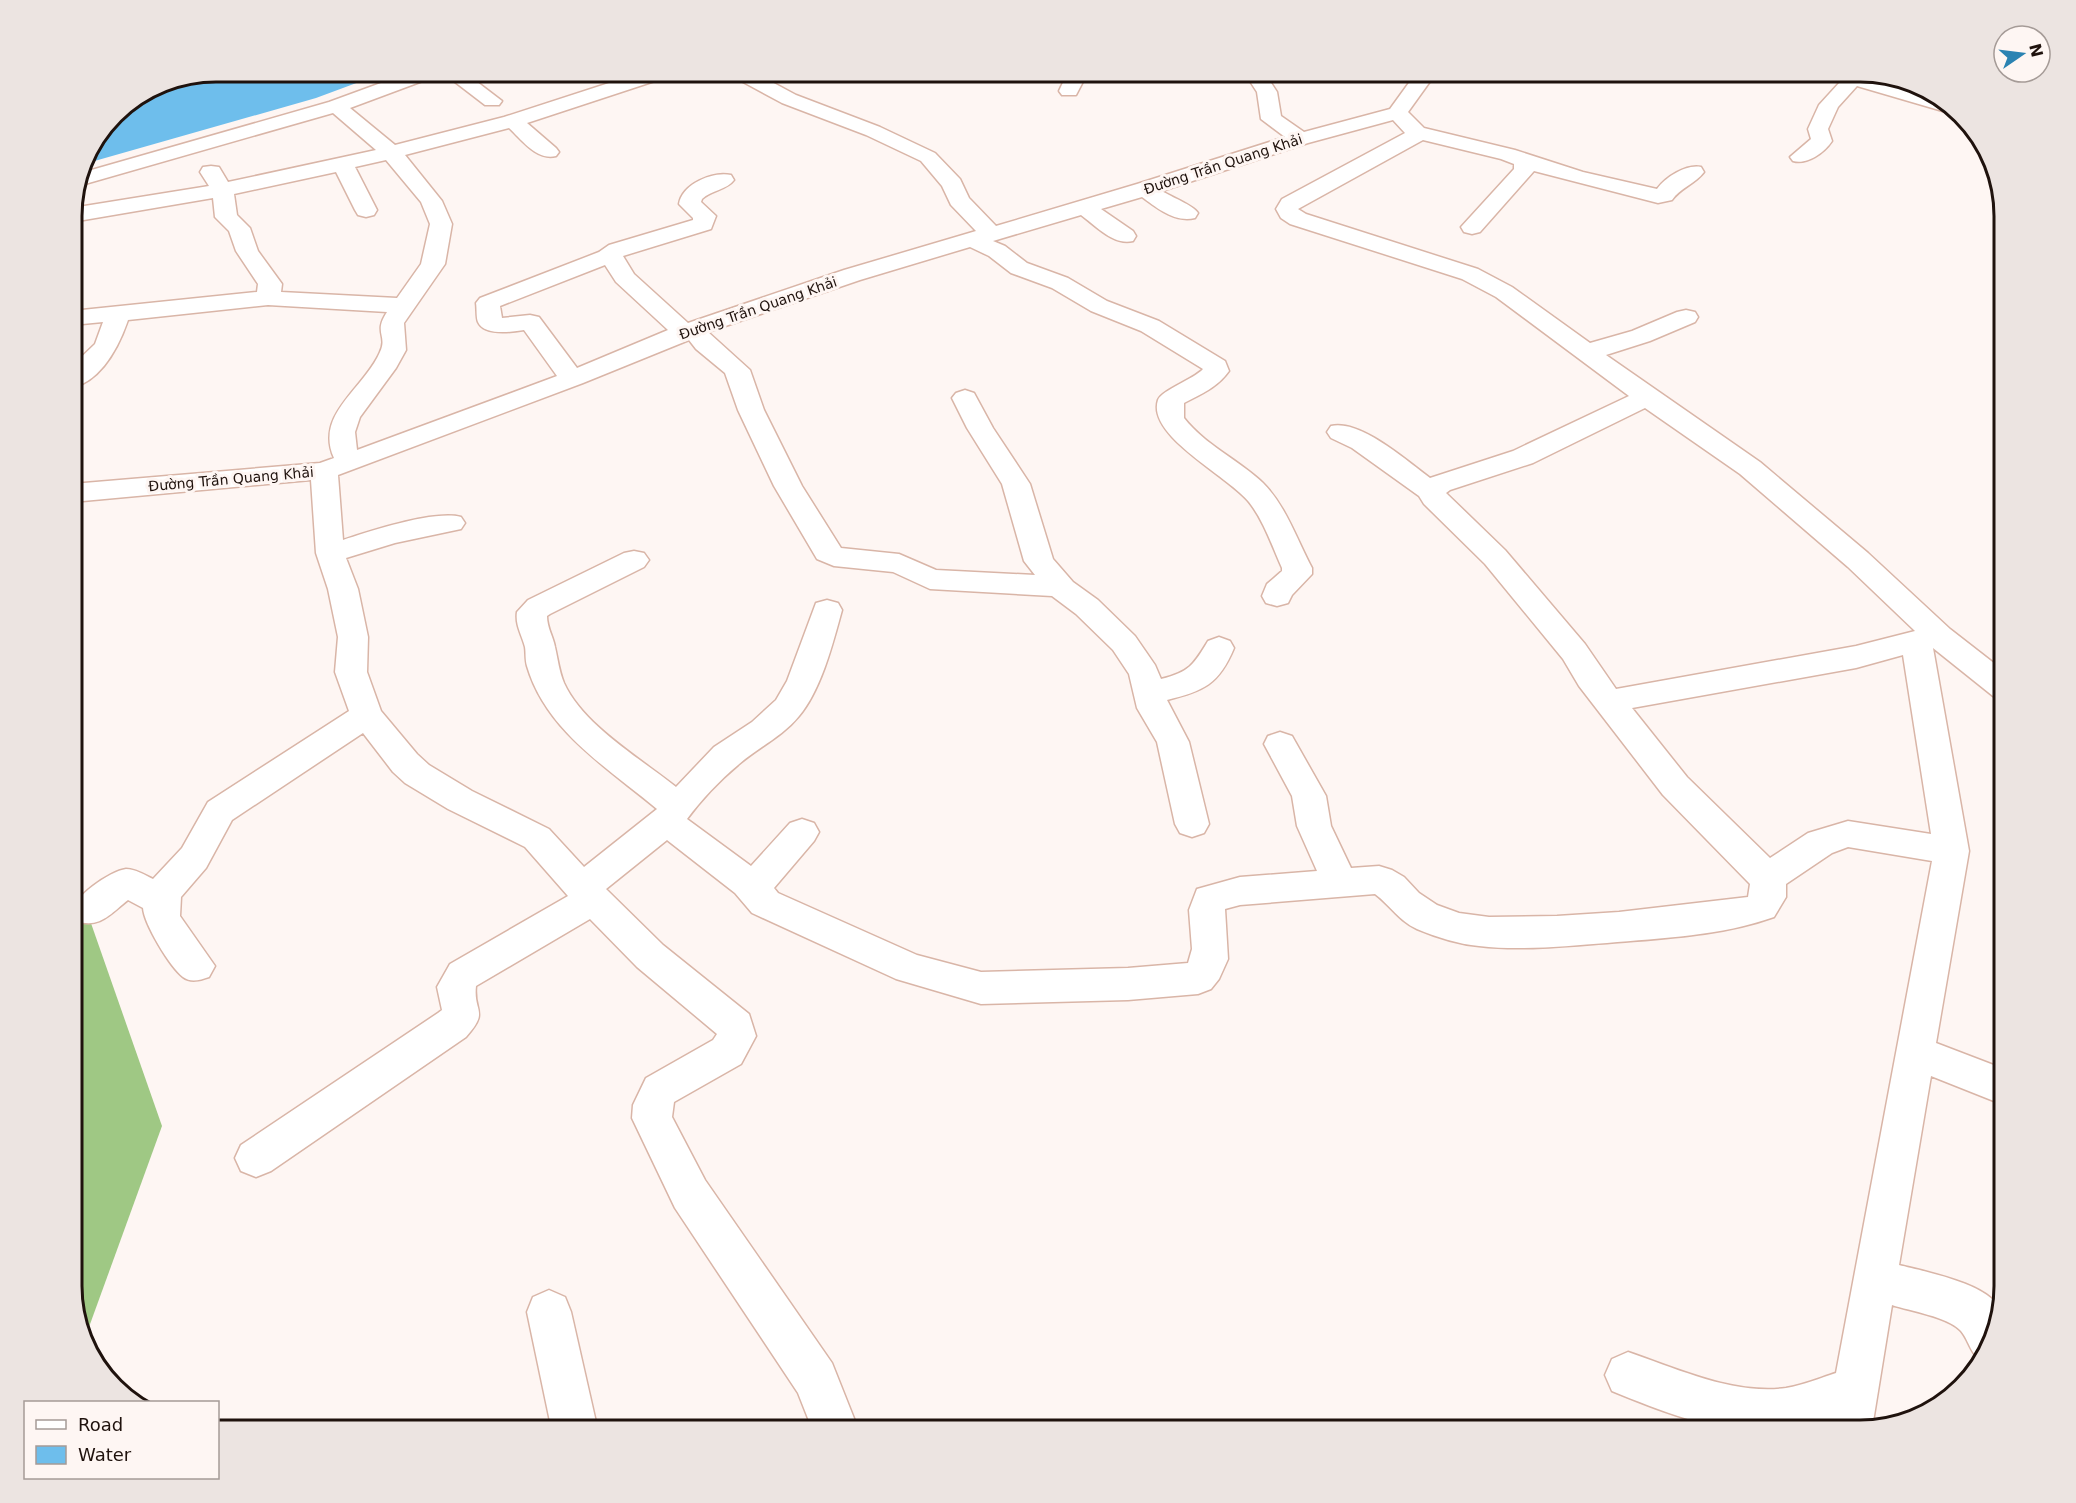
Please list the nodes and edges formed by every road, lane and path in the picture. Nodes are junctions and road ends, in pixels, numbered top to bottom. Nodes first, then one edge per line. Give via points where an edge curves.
1 (402, 82) edge
2 (466, 82) edge
3 (606, 82) edge
4 (631, 82) edge
5 (758, 82) edge
6 (1073, 82) edge
7 (1260, 82) edge
8 (1420, 82) edge
9 (1850, 82) edge
10 (615, 87) junction
11 (1069, 91) dead end
12 (492, 101) dead end
13 (336, 106) junction
14 (1397, 113) junction
15 (513, 120) junction
16 (1416, 132) junction
17 (1301, 139) junction
18 (197, 148) junction
19 (549, 152) dead end
20 (392, 153) junction
21 (1800, 157) dead end
22 (1525, 161) junction
23 (343, 164) junction
24 (126, 168) junction
25 (1693, 172) dead end
26 (88, 178) edge
27 (723, 180) dead end
28 (1145, 189) junction
29 (223, 190) junction
30 (137, 205) junction
31 (1084, 207) junction
32 (366, 210) dead end
33 (83, 212) edge
34 (1187, 213) dead end
35 (1472, 227) dead end
36 (1125, 236) dead end
37 (907, 237) dead end
38 (983, 237) junction
39 (929, 253) junction
40 (607, 257) junction
41 (268, 298) junction
42 (83, 306) edge
43 (403, 306) junction
44 (118, 313) junction
45 (1686, 317) dead end
46 (688, 331) junction
47 (1588, 354) junction
48 (83, 370) edge
49 (574, 378) junction
50 (1647, 397) junction
51 (965, 398) dead end
52 (1340, 432) dead end
53 (337, 466) junction
54 (83, 492) edge
55 (1432, 492) junction
56 (451, 523) dead end
57 (330, 553) junction
58 (634, 560) dead end
59 (1062, 589) junction
60 (1277, 596) dead end
61 (827, 609) dead end
62 (1928, 639) junction
63 (1219, 648) dead end
64 (1994, 682) edge
65 (1149, 693) junction
66 (1610, 701) junction
67 (367, 715) junction
68 (1280, 744) dead end
69 (672, 814) junction
70 (1192, 824) dead end
71 (802, 832) dead end
72 (1952, 851) junction
73 (1767, 878) junction
74 (1340, 883) junction
75 (752, 889) junction
76 (588, 894) junction
77 (161, 901) junction
78 (89, 911) dead end
79 (196, 966) dead end
80 (1916, 1053) junction
81 (1994, 1083) edge
82 (256, 1158) dead end
83 (1875, 1279) junction
84 (549, 1312) dead end
85 (1986, 1331) edge
86 (1628, 1375) dead end
87 (1852, 1410) edge
88 (573, 1420) edge
89 (832, 1420) edge

1 - 13 street
2 - 12 street
3 - 10 street
4 - 10 street
5 - 38 street via 789,99 862,126 928,157 952,184
6 - 11 street
7 - 17 street via 1267,92 1272,119
8 - 14 street
9 - 21 street via 1826,111 1818,129 1822,141
10 - 15 street
13 - 18 street
13 - 20 street
14 - 16 street
14 - 17 street, Đường Trần Quang Khải
15 - 19 street
15 - 20 street
16 - 22 street
16 - 47 street via 1290,204 1289,213 1485,281
17 - 28 street, Đường Trần Quang Khải
18 - 24 street
18 - 29 street
20 - 23 street
20 - 43 street via 431,201 441,224 433,264
22 - 25 street via 1658,196
22 - 35 street via 1524,170
23 - 29 street
23 - 32 street
24 - 26 street
24 - 30 street
27 - 40 street via 691,197 690,204 705,216 703,224 617,250
28 - 31 street, Đường Trần Quang Khải
28 - 34 street
29 - 30 street
29 - 41 street via 228,205 226,217 238,228 247,251 270,284
30 - 33 street
31 - 36 street
31 - 38 street, Đường Trần Quang Khải
37 - 39 street
38 - 39 street, Đường Trần Quang Khải
38 - 60 street via 1019,268 1150,326 1216,366 1206,381 1172,400 1171,418 1263,501 1297,568 1297,574
39 - 46 street, Đường Trần Quang Khải
40 - 46 street via 615,260 624,277
40 - 49 street via 488,303 490,322 502,326 530,322
41 - 43 street
41 - 44 street
42 - 44 street
43 - 53 street via 392,323 396,347 342,426 343,450
44 - 48 street via 107,344
45 - 47 street
46 - 49 street, Đường Trần Quang Khải
46 - 59 street via 737,370 751,410 788,486 827,552 899,563 930,579 1037,584
47 - 50 street
49 - 53 street, Đường Trần Quang Khải
50 - 55 street via 1523,457 1440,484
50 - 62 street via 1750,468 1858,560
51 - 59 street via 1016,484 1039,561
52 - 55 street via 1361,441
53 - 54 street, Đường Trần Quang Khải
53 - 57 street
55 - 66 street via 1495,557
56 - 57 street
57 - 67 street via 343,589 353,637 351,672
58 - 69 street via 539,607 532,612 530,621 542,666 559,700 580,728 670,802
59 - 65 street via 1124,644 1144,673
61 - 69 street via 803,681 788,708 726,756
62 - 64 street
62 - 66 street via 1856,657
62 - 72 street via 1933,750
63 - 65 street via 1213,664 1201,677
65 - 70 street via 1153,708 1173,742
66 - 73 street via 1675,786
67 - 76 street via 417,774 537,838
67 - 77 street via 220,811 194,858 166,889
68 - 74 street via 1309,796 1314,826
69 - 75 street via 698,844
69 - 76 street
71 - 75 street
72 - 73 street via 1848,834 1820,843
72 - 80 street
73 - 74 street via 1768,896 1753,911 1531,933 1461,928 1428,918 1407,904 1392,885 1379,880
74 - 75 street via 1240,891 1210,899 1210,962 1198,978 981,988 909,968 765,903
76 - 82 street via 463,975 456,987 462,1014 452,1026
76 - 89 street via 650,956 735,1026 737,1036 727,1052 660,1090 652,1118 695,1202 816,1379
77 - 78 street via 129,883 122,884
77 - 79 street via 162,916 170,932
80 - 81 street
80 - 83 street
83 - 85 street via 1964,1305 1977,1315
83 - 87 street
84 - 88 street
86 - 87 street via 1707,1402 1766,1412 1802,1408 1836,1394

